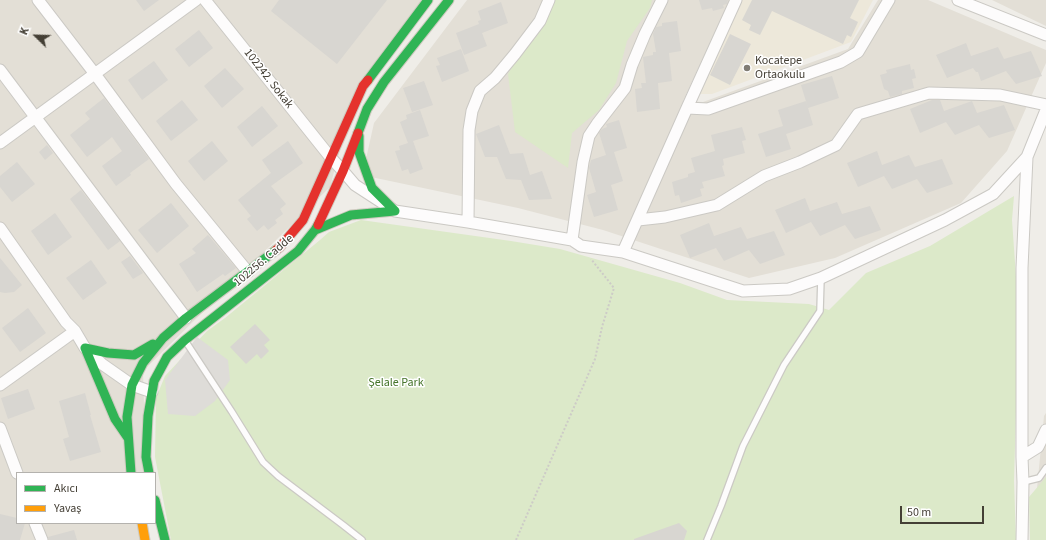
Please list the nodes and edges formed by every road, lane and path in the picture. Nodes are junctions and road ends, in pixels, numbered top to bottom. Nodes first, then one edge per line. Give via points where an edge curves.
1 (38, 0) edge
2 (196, 0) edge
3 (205, 0) edge
4 (428, 0) edge
5 (449, 0) edge
6 (549, 0) edge
7 (662, 0) edge
8 (736, 0) edge
9 (889, 0) edge
10 (958, 0) edge
11 (1046, 36) edge
12 (0, 70) edge
13 (95, 74) junction
14 (1046, 105) edge
15 (687, 108) junction
16 (1046, 110) edge
17 (35, 118) junction
18 (359, 129) junction
19 (0, 143) edge
20 (1027, 157) junction
21 (331, 158) junction
22 (343, 171) junction
23 (395, 211) junction
24 (638, 220) junction
25 (468, 222) junction
26 (0, 228) edge
27 (314, 230) junction
28 (576, 243) junction
29 (623, 252) junction
30 (248, 272) junction
31 (821, 278) junction
32 (186, 318) junction
33 (75, 331) junction
34 (163, 338) junction
35 (185, 340) junction
36 (85, 348) junction
37 (0, 385) edge
38 (132, 385) junction
39 (152, 392) junction
40 (0, 428) edge
41 (1046, 430) edge
42 (128, 438) junction
43 (1022, 457) junction
44 (1046, 468) edge
45 (17, 472) edge
46 (131, 472) edge
47 (149, 472) edge
48 (1023, 482) junction
49 (156, 504) edge
50 (35, 524) edge
51 (142, 524) edge
52 (42, 540) edge
53 (145, 540) edge
54 (165, 540) edge
55 (362, 540) edge
56 (516, 540) edge
57 (706, 540) edge
58 (1022, 540) edge

1 - 13 street
2 - 13 street
3 - 21 street, 102242. Sokak
4 - 21 street, 102256. Cadde via 363,86
5 - 18 street, 102256. Cadde via 384,82 367,109
6 - 25 street via 540,21 495,78 480,91 472,111 468,146
7 - 28 street via 632,65 626,88 588,136 583,162
8 - 15 street
9 - 15 street via 858,52 841,62 708,109
10 - 11 street
12 - 17 street
13 - 17 street
13 - 30 street via 176,184
14 - 24 street via 1000,95 929,93 858,114 836,145 764,176 717,205 665,217
15 - 24 street
16 - 20 street
17 - 19 street
17 - 32 street
18 - 22 street, 102256. Cadde
18 - 23 street via 359,152 372,188
20 - 31 street via 993,194 945,220
20 - 43 street via 1022,268
21 - 22 street, 102242. Sokak
21 - 30 street, 102256. Cadde via 303,220 280,247
22 - 23 street, 102242. Sokak via 355,186
22 - 27 street, 102256. Cadde
23 - 25 street
23 - 27 street via 351,215
24 - 29 street
25 - 28 street
26 - 33 street
27 - 35 street, 102256. Cadde via 298,251
28 - 29 street
28 - 56 path via 614,288 595,359
29 - 31 street via 743,291 789,289
30 - 32 street, 102256. Cadde
31 - 57 lane via 820,311 784,365 743,446
32 - 34 street, 102256. Cadde
33 - 36 street
33 - 37 street
34 - 36 street via 134,355
34 - 38 street, 102256. Cadde via 142,363
35 - 39 street, 102256. Cadde via 167,357 154,381
35 - 55 lane via 262,462
36 - 38 street via 102,364
36 - 42 street via 115,420
38 - 39 street
38 - 42 street, 102256. Cadde via 127,417
39 - 47 street, 102256. Cadde via 146,457
40 - 45 street
41 - 43 street via 1038,447
42 - 46 street, 102256. Cadde
43 - 48 street
44 - 48 lane via 1039,478
48 - 58 street
49 - 54 street
50 - 52 street
51 - 53 street

